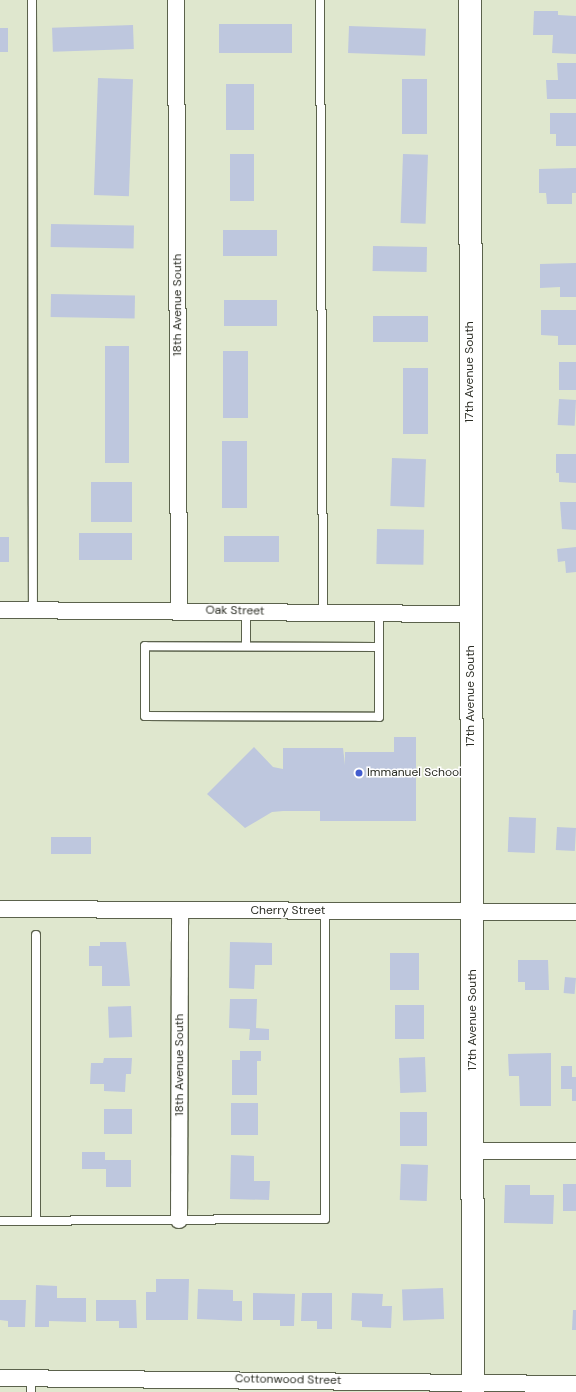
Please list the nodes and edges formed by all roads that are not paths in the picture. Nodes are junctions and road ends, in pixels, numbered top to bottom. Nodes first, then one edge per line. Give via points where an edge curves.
1 (32, 0) edge
2 (176, 0) edge
3 (320, 0) edge
4 (470, 0) edge
5 (0, 610) edge
6 (33, 610) junction
7 (179, 611) junction
8 (246, 611) junction
9 (323, 612) junction
10 (379, 613) junction
11 (470, 614) junction
12 (246, 646) junction
13 (379, 647) junction
14 (0, 909) edge
15 (180, 911) junction
16 (325, 911) junction
17 (473, 912) junction
18 (576, 912) edge
19 (36, 935) dead end
20 (473, 1151) junction
21 (576, 1151) edge
22 (179, 1220) junction
23 (0, 1221) edge
24 (36, 1221) junction
25 (0, 1378) edge
26 (576, 1384) edge
27 (31, 1385) edge
28 (174, 1385) edge
29 (309, 1386) edge
30 (473, 1387) edge

1 - 6 lane
2 - 7 street, 18th Avenue South
3 - 9 lane
4 - 11 street, 17th Avenue South
5 - 6 street, Oak Street
6 - 7 street, Oak Street
7 - 8 street, Oak Street
8 - 9 street, Oak Street
8 - 12 lane
9 - 10 street, Oak Street
10 - 11 street, Oak Street
10 - 13 lane
11 - 17 street, 17th Avenue South
12 - 13 lane
12 - 13 lane via 145,646 145,716 379,717
14 - 15 street, Cherry Street
15 - 16 street, Cherry Street
15 - 22 street, 18th Avenue South
16 - 17 street, Cherry Street
16 - 22 lane via 325,1219
17 - 18 street, Cherry Street
17 - 20 street, 17th Avenue South
19 - 24 lane
20 - 21 street
20 - 30 street, 17th Avenue South
22 - 24 lane
23 - 24 lane
25 - 27 street, Cottonwood Street
26 - 30 street, Cottonwood Street
27 - 28 street, Cottonwood Street
28 - 29 street, Cottonwood Street
29 - 30 street, Cottonwood Street

